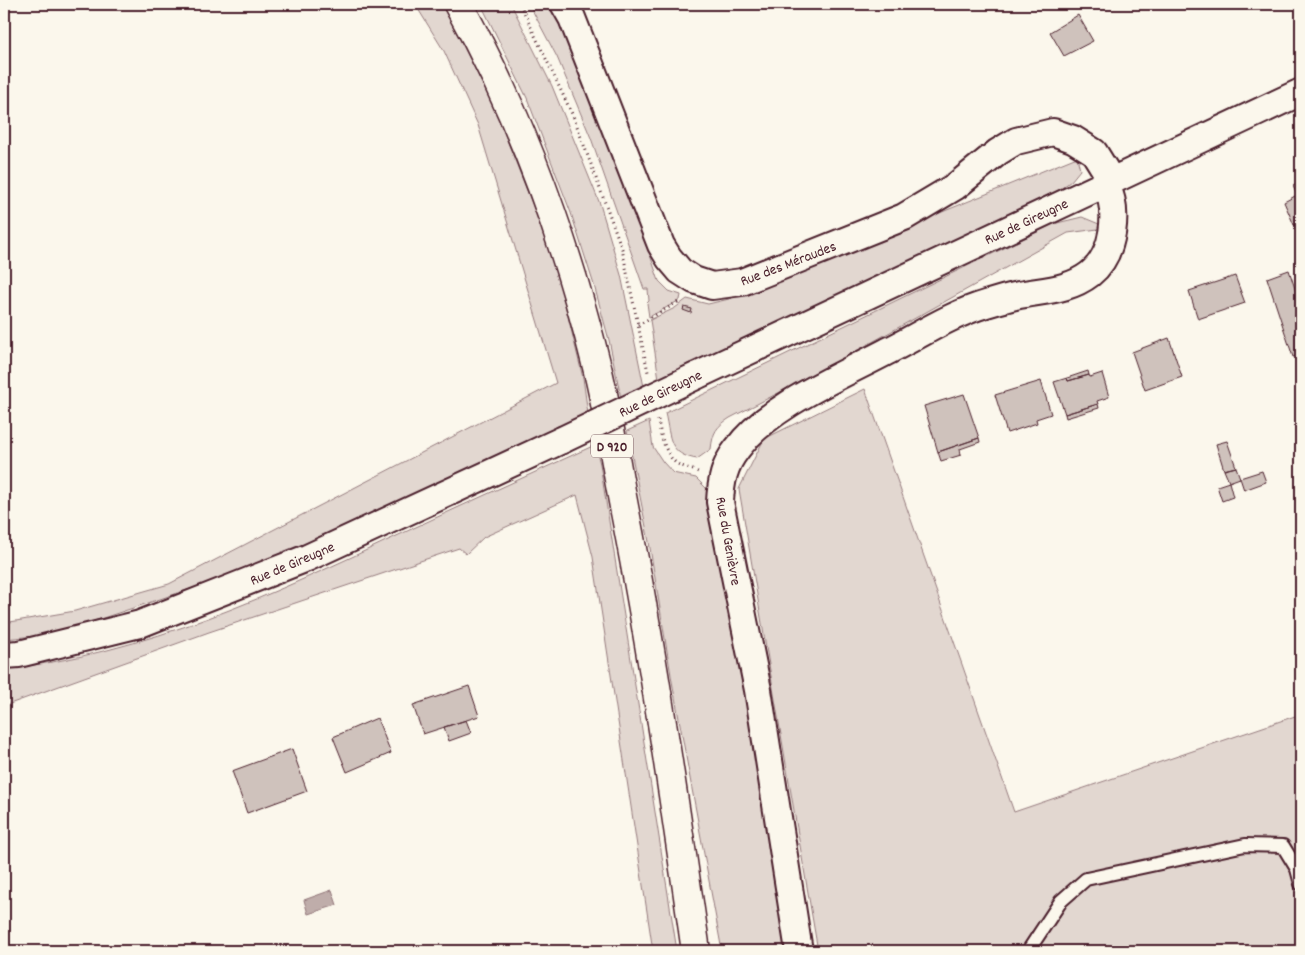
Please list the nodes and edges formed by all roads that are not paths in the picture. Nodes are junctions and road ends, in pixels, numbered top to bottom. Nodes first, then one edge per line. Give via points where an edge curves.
1 (458, 4) edge
2 (564, 4) edge
3 (1301, 92) edge
4 (1109, 182) junction
5 (4, 655) edge
6 (1301, 884) edge
7 (690, 910) junction
8 (696, 951) edge
9 (702, 951) edge
10 (799, 951) edge
11 (1028, 951) edge

1 - 7 main road, D 920 via 478,39 517,125 560,235 597,368 642,601
2 - 4 street, Rue des Méraudes via 661,245 680,271 712,286 742,282 904,217 956,186 998,152 1016,141 1035,136 1053,132 1094,152
3 - 4 street, Rue de Gireugne
4 - 5 street, Rue de Gireugne, bridge via 307,558 140,624
4 - 10 street, Rue du Genièvre via 1113,202 1112,232 1106,256 1092,273 1076,284 985,304 954,317 788,404 748,435 728,463 721,481 720,502 758,690
6 - 11 lane via 1297,869 1283,846 1245,845 1086,878 1060,901
7 - 8 main road, D 920
7 - 9 lane

